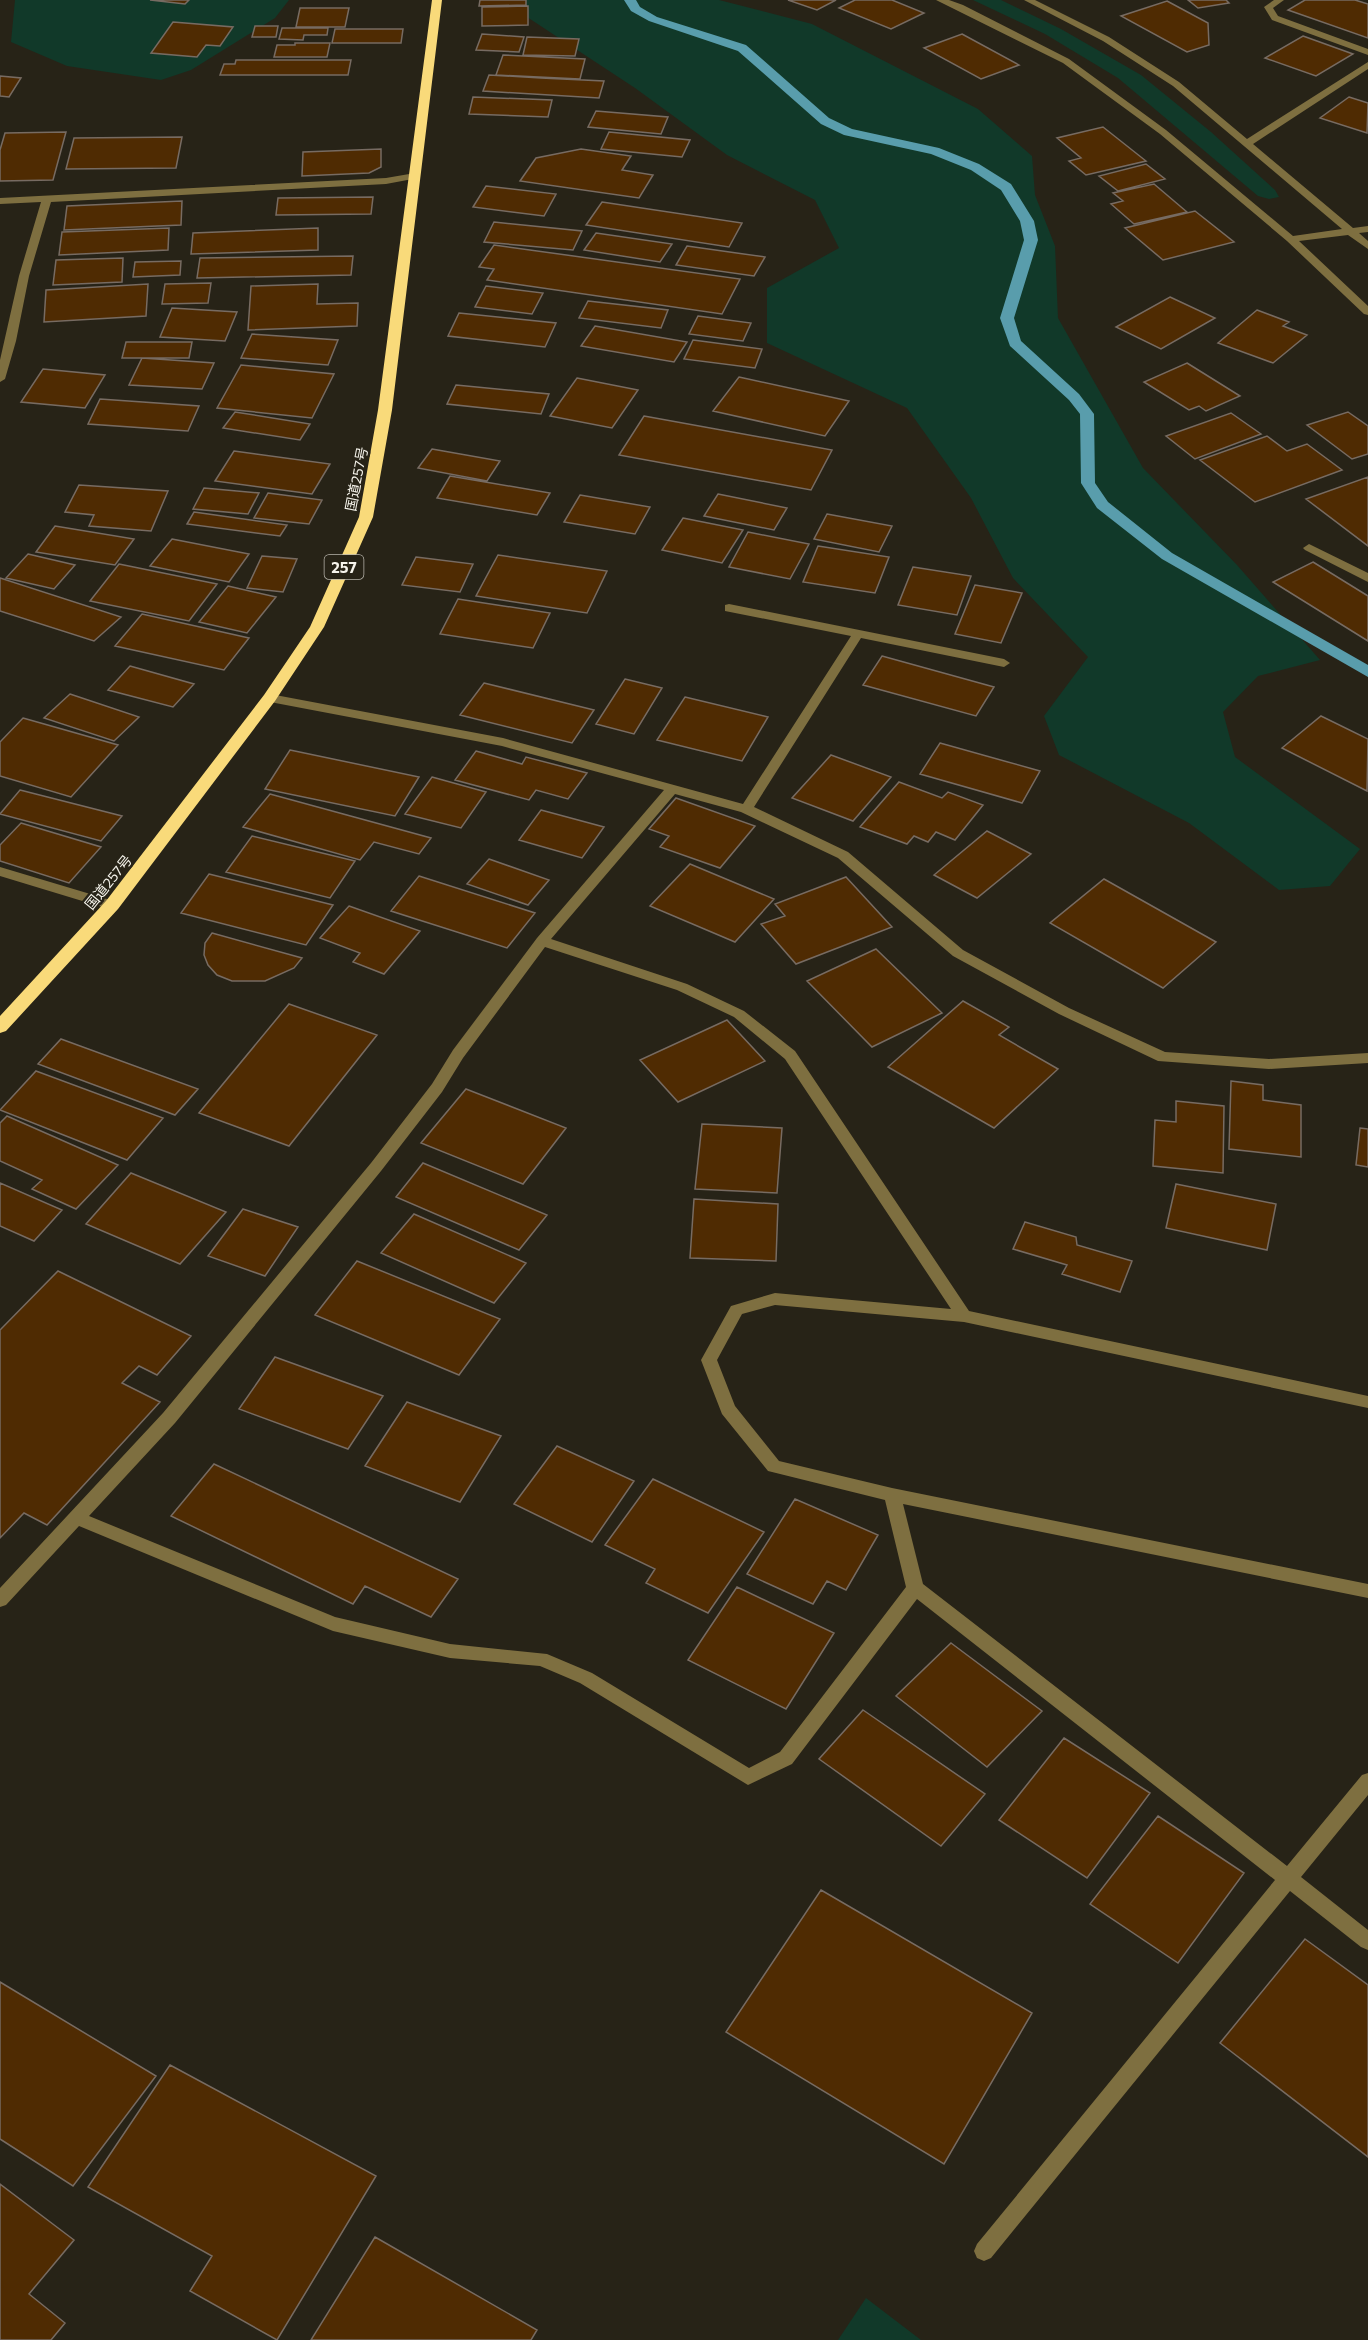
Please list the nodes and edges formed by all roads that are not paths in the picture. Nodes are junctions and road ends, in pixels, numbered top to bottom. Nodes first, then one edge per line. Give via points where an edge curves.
1 (437, 0) edge
2 (940, 0) edge
3 (1028, 0) edge
4 (1280, 0) edge
5 (1368, 52) edge
6 (1368, 65) edge
7 (1246, 143) junction
8 (415, 177) junction
9 (47, 199) junction
10 (0, 201) edge
11 (1368, 229) edge
12 (1351, 231) junction
13 (1290, 239) junction
14 (1368, 246) edge
15 (1368, 312) edge
16 (0, 380) edge
17 (1309, 548) dead end
18 (1368, 578) edge
19 (729, 608) dead end
20 (858, 634) junction
21 (1004, 663) dead end
22 (270, 698) junction
23 (672, 789) junction
24 (746, 809) junction
25 (0, 871) edge
26 (112, 904) junction
27 (542, 941) junction
28 (0, 1027) edge
29 (1368, 1058) edge
30 (964, 1316) junction
31 (1368, 1402) edge
32 (892, 1495) junction
33 (77, 1518) junction
34 (915, 1588) junction
35 (1368, 1591) edge
36 (0, 1600) edge
37 (1368, 1781) edge
38 (1288, 1877) junction
39 (1368, 1941) edge
40 (984, 2251) dead end

1 - 8 highway, 国道257号 / 257
2 - 13 street via 1066,61 1163,132
3 - 7 street via 1106,39 1176,84
4 - 5 street via 1268,7 1275,18
6 - 7 street
7 - 12 street
8 - 9 street
8 - 22 highway, 国道257号 / 257 via 385,410 366,517 317,627
9 - 10 street
9 - 16 street
11 - 12 street
12 - 13 street
12 - 14 street
13 - 15 street
17 - 18 street
19 - 20 street
20 - 21 street
20 - 24 street
22 - 23 street via 503,742
22 - 26 highway, 国道257号 / 257
23 - 24 street
23 - 27 street
24 - 29 street via 843,855 958,952 1064,1011 1163,1057 1269,1064
25 - 26 street
26 - 28 highway, 国道257号 / 257
27 - 30 street via 682,987 739,1014 790,1055
27 - 33 street via 376,1167 169,1418
30 - 31 street
30 - 32 street via 776,1299 737,1310 709,1360 728,1409 774,1466
32 - 34 street
32 - 35 street
33 - 34 street via 333,1624 450,1651 541,1659 586,1678 748,1777 786,1758
33 - 36 street
34 - 38 street
37 - 38 street
38 - 39 street
38 - 40 street

